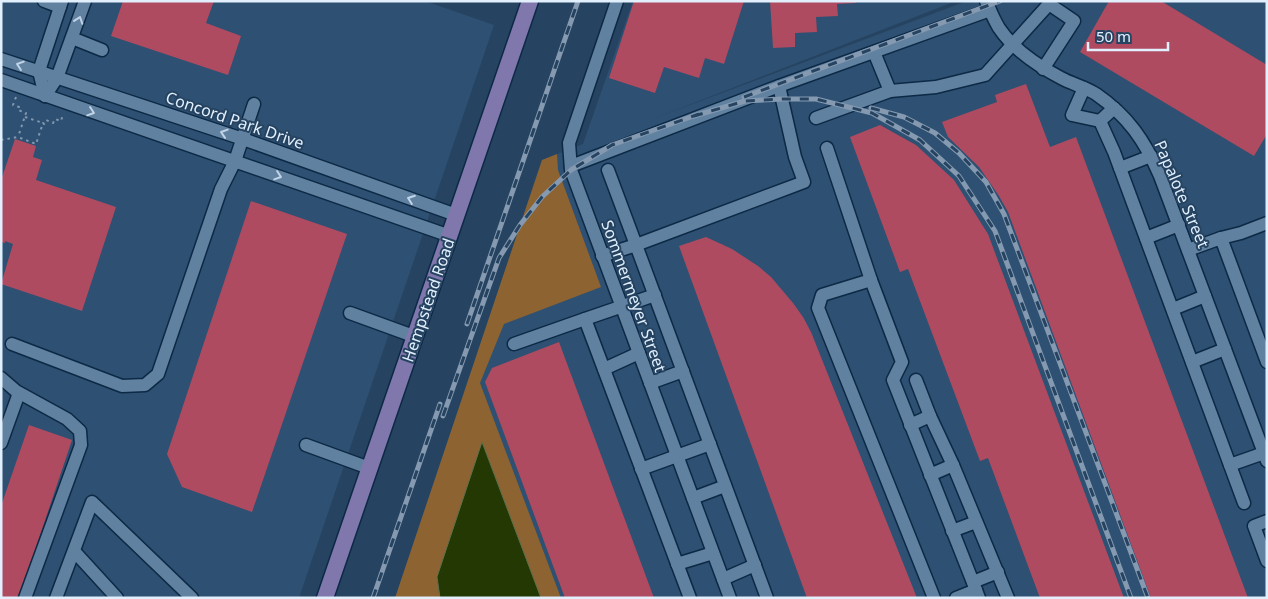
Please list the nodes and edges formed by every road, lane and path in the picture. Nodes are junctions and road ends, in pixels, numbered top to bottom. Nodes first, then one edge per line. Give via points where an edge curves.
1 (44, 1) edge
2 (85, 1) edge
3 (617, 1) edge
4 (529, 2) edge
5 (61, 4) edge
6 (988, 6) edge
7 (72, 38) junction
8 (1014, 44) junction
9 (102, 50) dead end
10 (874, 52) junction
11 (1, 59) edge
12 (1043, 68) junction
13 (39, 71) junction
14 (58, 78) junction
15 (1, 80) edge
16 (779, 86) junction
17 (1084, 88) junction
18 (890, 91) junction
19 (16, 96) dead end
20 (45, 96) junction
21 (254, 104) dead end
22 (1114, 108) junction
23 (63, 112) dead end
24 (25, 117) junction
25 (816, 118) dead end
26 (1100, 121) junction
27 (43, 123) junction
28 (18, 137) junction
29 (243, 139) junction
30 (1, 140) edge
31 (827, 148) dead end
32 (1152, 156) junction
33 (235, 161) junction
34 (570, 166) junction
35 (1120, 168) junction
36 (608, 170) dead end
37 (456, 215) junction
38 (1267, 223) edge
39 (1179, 225) junction
40 (450, 236) junction
41 (1146, 238) junction
42 (1221, 238) junction
43 (636, 245) junction
44 (1188, 250) junction
45 (602, 256) junction
46 (871, 280) junction
47 (655, 295) junction
48 (1205, 296) junction
49 (621, 306) junction
50 (1172, 308) junction
51 (350, 313) dead end
52 (585, 319) junction
53 (416, 337) junction
54 (12, 344) dead end
55 (514, 344) dead end
56 (1225, 349) junction
57 (639, 353) junction
58 (1192, 362) junction
59 (1267, 362) edge
60 (604, 368) junction
61 (683, 371) junction
62 (1, 378) edge
63 (916, 380) dead end
64 (650, 384) junction
65 (19, 393) junction
66 (930, 416) junction
67 (910, 425) junction
68 (1263, 439) edge
69 (1, 442) edge
70 (710, 444) junction
71 (306, 445) dead end
72 (677, 455) junction
73 (1265, 457) edge
74 (953, 465) junction
75 (1230, 465) junction
76 (369, 468) junction
77 (642, 468) junction
78 (930, 474) junction
79 (725, 486) junction
80 (692, 498) junction
81 (1244, 503) dead end
82 (1267, 521) edge
83 (976, 522) junction
84 (952, 531) junction
85 (74, 551) junction
86 (713, 553) junction
87 (1267, 561) edge
88 (677, 564) junction
89 (754, 565) junction
90 (998, 572) junction
91 (723, 579) junction
92 (976, 590) edge
93 (25, 598) edge
94 (56, 598) edge
95 (117, 598) edge
96 (192, 598) edge
97 (325, 598) edge
98 (690, 598) edge
99 (730, 598) edge
100 (767, 598) edge
101 (934, 598) edge
102 (956, 598) edge
103 (1008, 598) edge

1 - 5 street
7 -> 2 street
3 - 34 street, Sommermeyer Street via 569,143
4 - 37 main road, Hempstead Road
5 - 13 street
6 - 8 street, Papalote Street via 1000,30
6 - 10 street
7 - 9 street
7 - 14 street
8 - 12 street, Papalote Street
8 - 12 street via 1049,4 1074,21
8 - 18 street via 986,75 936,86
10 - 16 street
10 - 18 street
13 -> 11 street, Concord Park Drive
12 - 17 street, Papalote Street
13 - 14 street, Concord Park Drive
13 - 20 street
14 - 20 street
29 -> 14 street, Concord Park Drive
15 - 20 street
16 - 34 street
16 - 43 street via 804,182
17 - 22 street, Papalote Street
17 - 26 street via 1072,116
18 - 25 street
19 - 24 path via 14,104 26,113
20 -> 33 street
21 - 29 street
22 - 26 street
22 - 32 street, Papalote Street via 1132,125
23 - 27 path via 61,121 55,119 53,123 46,120
24 - 27 path
24 - 28 path
26 - 35 street
27 - 28 path via 36,144
28 - 30 path
29 - 33 street
37 -> 29 street, Concord Park Drive
31 - 46 street
32 - 35 street
32 - 39 street, Papalote Street
33 -> 40 street
33 - 54 street via 221,189 158,374 145,385 122,386
34 - 45 street, Sommermeyer Street
35 - 41 street
36 - 43 street
37 - 40 main road, Hempstead Road
38 - 42 street
39 - 41 street
39 - 44 street, Papalote Street
40 - 53 main road, Hempstead Road
41 - 50 street
42 - 44 street
42 - 59 street
43 - 45 street
43 - 47 street
44 - 48 street, Papalote Street
45 - 49 street, Sommermeyer Street
46 - 67 street via 902,362 893,380
46 - 101 street via 822,295 818,308
47 - 49 street
47 - 61 street
48 - 50 street
48 - 56 street, Papalote Street
49 - 52 street
49 - 57 street, Sommermeyer Street
50 - 58 street
51 - 53 street
52 - 55 street
52 - 60 street
53 - 76 main road, Hempstead Road
56 - 58 street
56 - 68 street, Papalote Street
57 - 60 street
57 - 64 street, Sommermeyer Street
58 - 75 street
60 - 77 street
61 - 64 street
61 - 70 street
62 - 65 street
63 - 66 street
64 - 72 street, Sommermeyer Street
65 - 69 street
65 - 93 street via 67,419 80,431 81,445
66 - 67 street
66 - 74 street
67 - 78 street
68 - 73 street, Papalote Street
70 - 72 street
70 - 79 street
71 - 76 street
72 - 77 street
72 - 80 street, Sommermeyer Street
73 - 75 street
74 - 78 street
74 - 83 street
75 - 81 street
76 - 97 main road, Hempstead Road
77 - 88 street
78 - 84 street
79 - 80 street
79 - 89 street
80 - 86 street, Sommermeyer Street
82 - 87 street via 1254,526
83 - 84 street
83 - 90 street
84 - 92 street
85 - 94 street
85 - 95 street
85 - 96 street via 92,502
86 - 88 street
86 - 91 street, Sommermeyer Street
88 - 98 street
89 - 91 street
89 - 100 street
90 - 92 street
90 - 103 street
91 - 99 street, Sommermeyer Street
92 - 102 street

